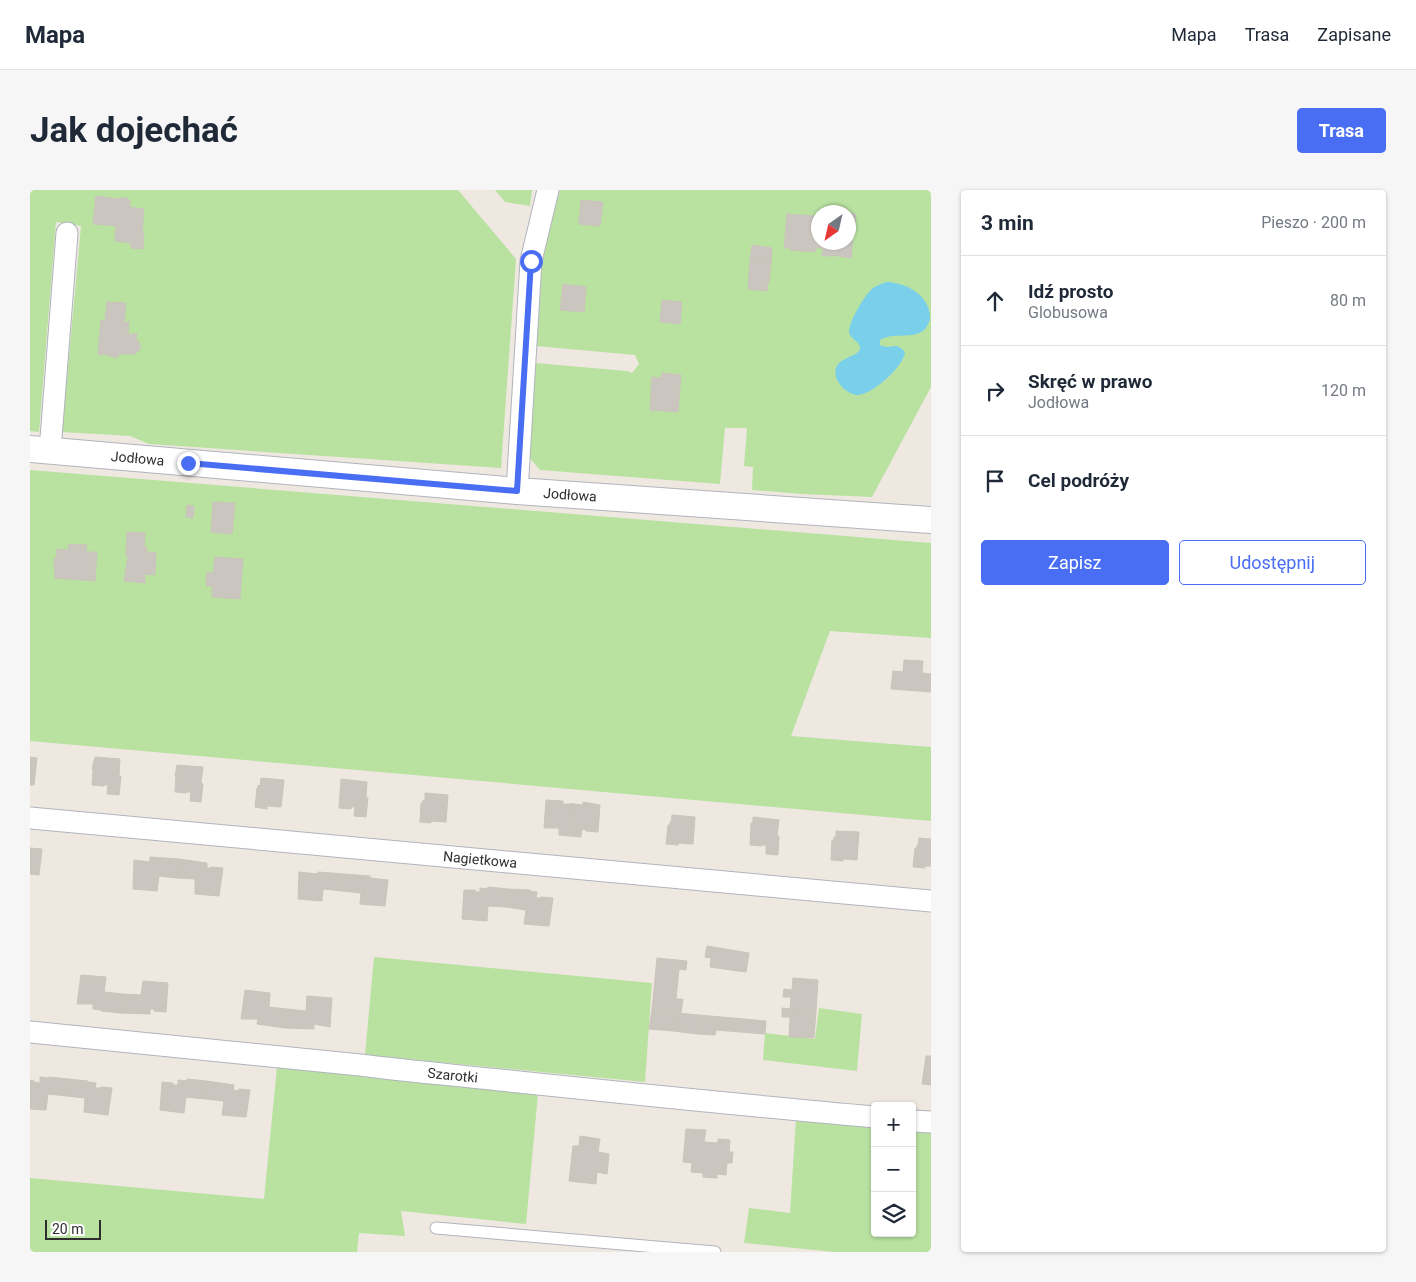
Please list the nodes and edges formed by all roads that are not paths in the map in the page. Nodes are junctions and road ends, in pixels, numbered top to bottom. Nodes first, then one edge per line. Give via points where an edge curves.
1 (548, 190) edge
2 (67, 233) dead end
3 (40, 450) edge
4 (517, 491) junction
5 (931, 520) edge
6 (30, 818) edge
7 (931, 901) edge
8 (30, 1032) edge
9 (871, 1117) edge
10 (916, 1120) edge
11 (931, 1122) edge
12 (436, 1228) dead end
13 (715, 1252) edge

1 - 4 street via 531,261
2 - 3 street
3 - 4 street, Jodłowa
4 - 5 street, Jodłowa
6 - 7 street, Nagietkowa
8 - 9 street, Szarotki
10 - 11 street
12 - 13 lane

